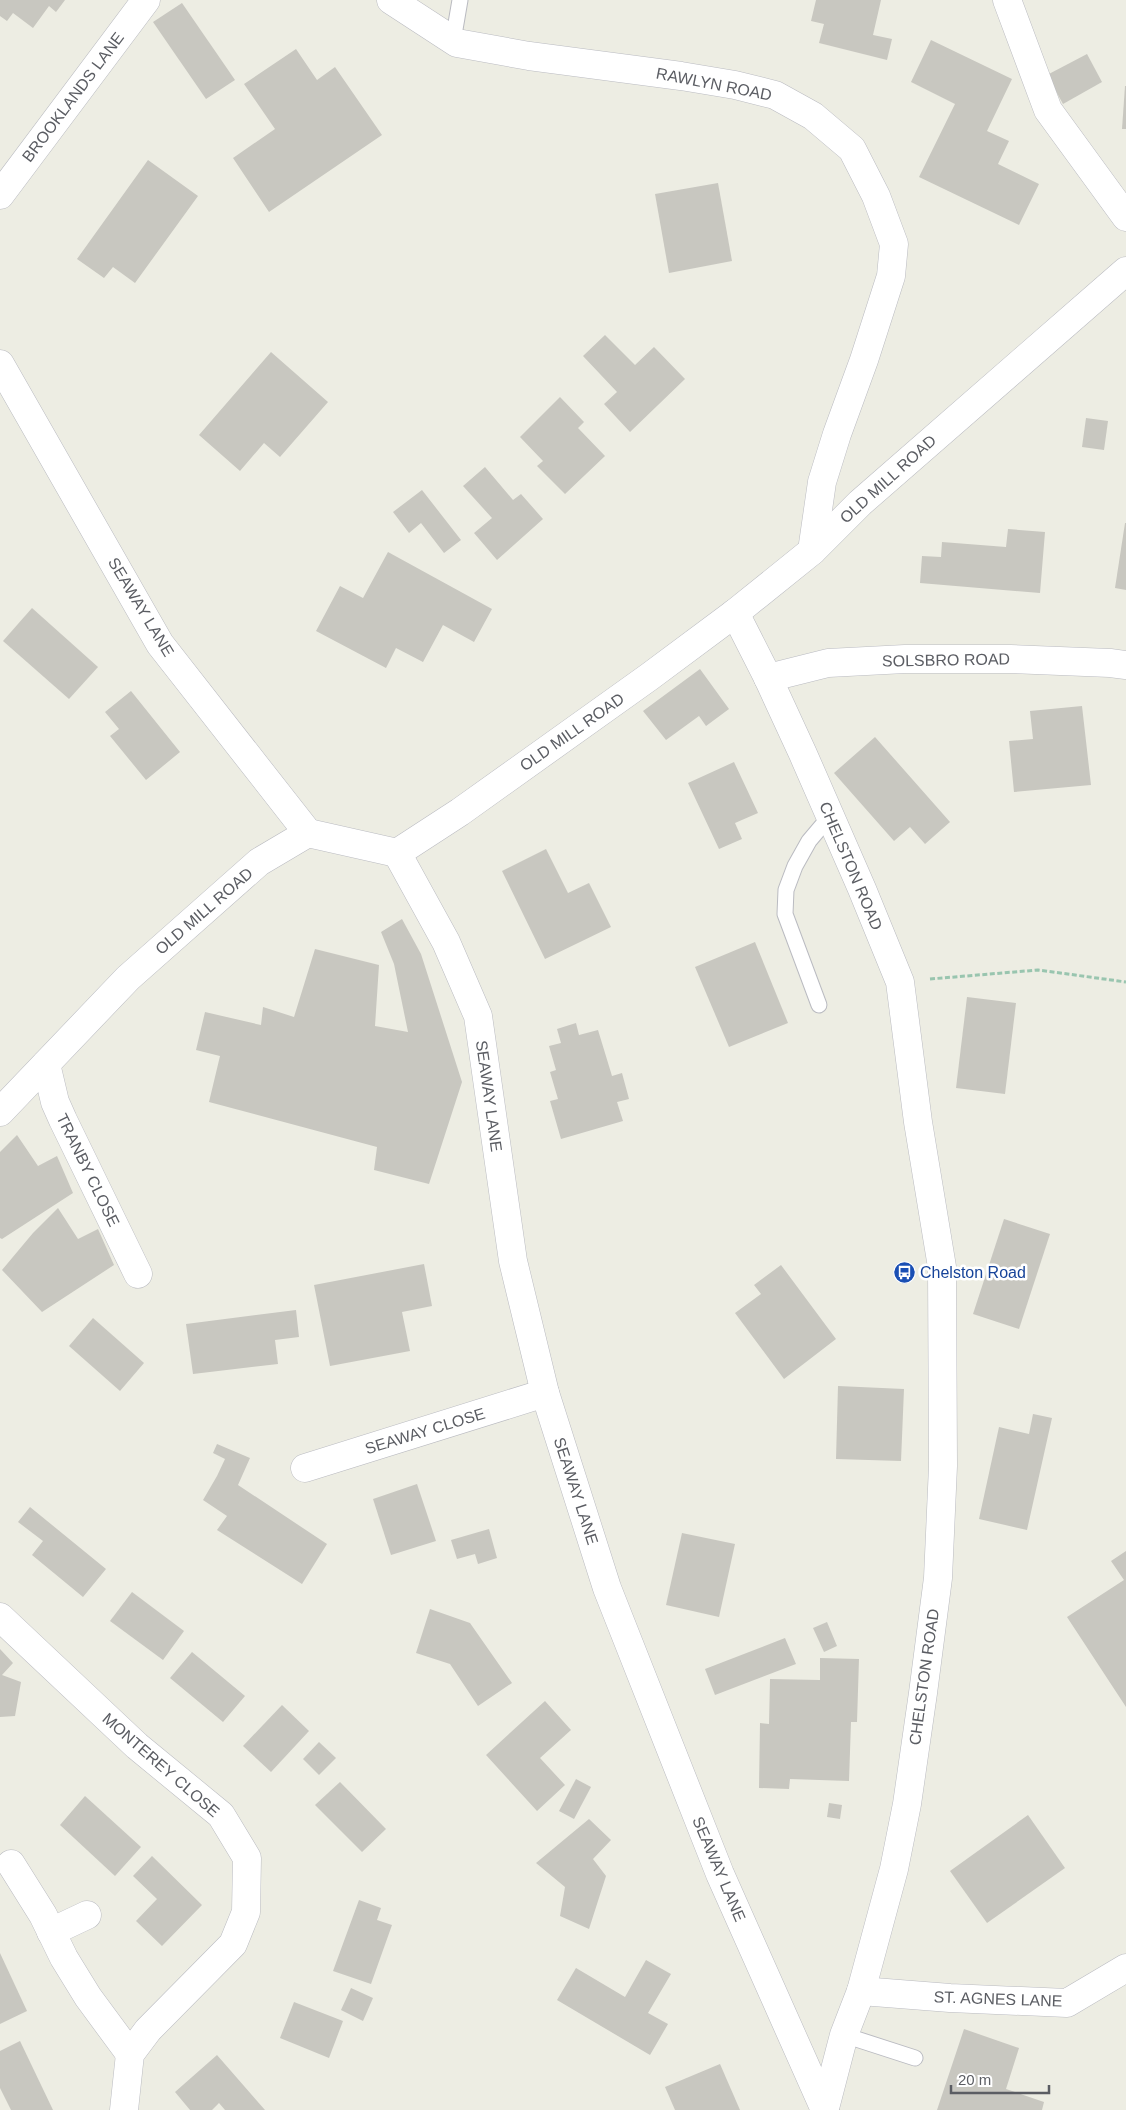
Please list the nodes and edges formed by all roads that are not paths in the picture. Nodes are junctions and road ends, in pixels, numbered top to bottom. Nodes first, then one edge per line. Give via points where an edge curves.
1 (146, 0) edge
2 (391, 0) edge
3 (460, 0) edge
4 (1007, 0) edge
5 (454, 41) junction
6 (0, 195) edge
7 (1126, 217) edge
8 (1126, 271) edge
9 (0, 364) edge
10 (812, 551) junction
11 (735, 613) junction
12 (1126, 666) edge
13 (768, 678) junction
14 (830, 815) junction
15 (308, 833) junction
16 (397, 853) junction
17 (819, 1005) dead end
18 (46, 1064) junction
19 (0, 1112) edge
20 (138, 1274) dead end
21 (546, 1393) junction
22 (305, 1468) dead end
23 (0, 1618) edge
24 (11, 1864) dead end
25 (87, 1915) dead end
26 (52, 1932) junction
27 (1126, 1968) edge
28 (861, 1991) junction
29 (844, 2035) junction
30 (130, 2054) junction
31 (915, 2058) dead end
32 (825, 2109) edge
33 (124, 2110) edge

1 - 6 street, BROOKLANDS LANE
2 - 5 street, RAWLYN ROAD
3 - 5 lane
4 - 7 street via 1048,110
5 - 10 street, RAWLYN ROAD via 529,56 734,85 775,95 813,116 852,149 876,196 894,244 891,276 822,482
8 - 10 street, OLD MILL ROAD via 867,496
9 - 15 street, SEAWAY LANE via 160,644
10 - 11 street, OLD MILL ROAD
11 - 13 street, CHELSTON ROAD
11 - 16 street, OLD MILL ROAD via 468,806
12 - 13 street, SOLSBRO ROAD via 1110,662 905,659 828,663
13 - 14 street, CHELSTON ROAD
14 - 17 lane via 809,842 786,890 785,914
14 - 28 street, CHELSTON ROAD via 900,982 918,1122 942,1267 943,1466 938,1578 908,1794 894,1869
15 - 16 street
15 - 18 street, OLD MILL ROAD via 259,862 128,978
16 - 21 street, SEAWAY LANE via 446,942 478,1016 513,1261
18 - 19 street, OLD MILL ROAD
18 - 20 street, TRANBY CLOSE via 55,1102
21 - 22 street, SEAWAY CLOSE
21 - 32 street, SEAWAY LANE via 607,1588 720,1874
23 - 30 street, MONTEREY CLOSE via 137,1746 221,1815 247,1858 246,1912 233,1944 148,2030
24 - 26 street
25 - 26 street
26 - 30 street via 88,1997
27 - 28 street, ST. AGNES LANE via 1067,2003
28 - 29 street, CHELSTON ROAD
29 - 31 lane
29 - 32 street, CHELSTON ROAD
30 - 33 street

